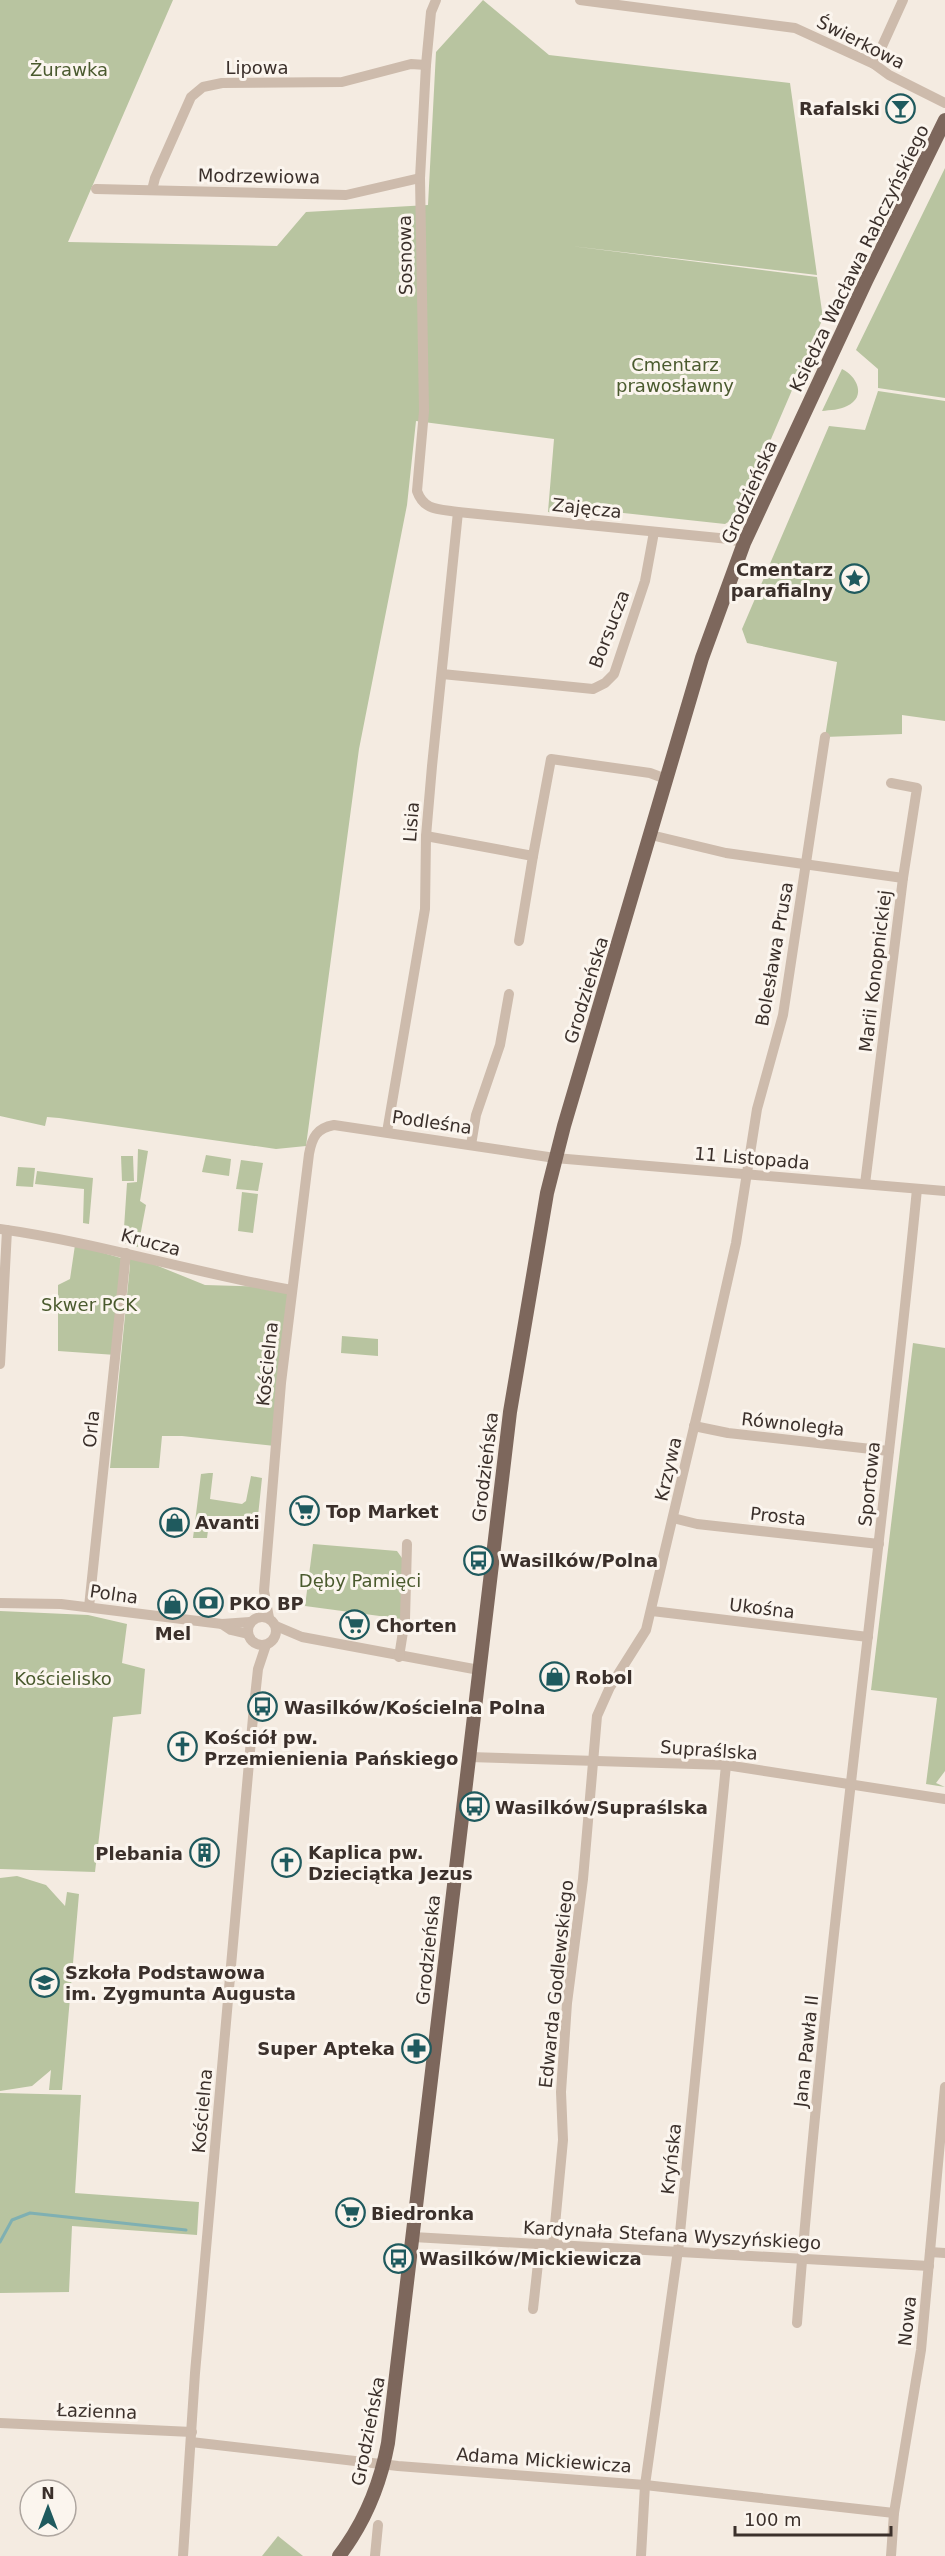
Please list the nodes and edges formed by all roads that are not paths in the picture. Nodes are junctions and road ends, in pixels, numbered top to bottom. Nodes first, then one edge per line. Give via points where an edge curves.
1 (436, 0) edge
2 (580, 0) edge
3 (903, 0) edge
4 (426, 64) junction
5 (874, 64) junction
6 (945, 103) edge
7 (945, 120) edge
8 (420, 178) junction
9 (96, 189) dead end
10 (152, 190) junction
11 (805, 411) joint
12 (426, 508) joint
13 (458, 512) junction
14 (654, 532) junction
15 (744, 543) junction
16 (442, 674) junction
17 (825, 737) dead end
18 (666, 779) junction
19 (891, 783) dead end
20 (426, 836) junction
21 (651, 836) junction
22 (533, 856) junction
23 (807, 865) junction
24 (903, 878) junction
25 (519, 941) dead end
26 (508, 994) dead end
27 (387, 1132) junction
28 (311, 1142) joint
29 (471, 1144) junction
30 (555, 1158) junction
31 (746, 1174) junction
32 (865, 1184) junction
33 (917, 1189) junction
34 (945, 1191) edge
35 (3, 1229) edge
36 (126, 1253) junction
37 (292, 1290) junction
38 (0, 1363) edge
39 (694, 1426) junction
40 (890, 1451) junction
41 (673, 1518) junction
42 (407, 1544) dead end
43 (879, 1544) junction
44 (264, 1591) junction
45 (0, 1601) edge
46 (89, 1607) junction
47 (652, 1611) junction
48 (254, 1620) junction
49 (272, 1622) junction
50 (222, 1624) junction
51 (302, 1637) junction
52 (868, 1637) junction
53 (251, 1639) junction
54 (270, 1642) junction
55 (399, 1657) junction
56 (258, 1669) junction
57 (479, 1670) junction
58 (468, 1757) junction
59 (591, 1760) junction
60 (726, 1765) junction
61 (851, 1782) junction
62 (945, 1799) edge
63 (945, 2095) edge
64 (939, 2194) edge
65 (413, 2237) junction
66 (540, 2245) junction
67 (553, 2246) junction
68 (930, 2252) junction
69 (678, 2253) junction
70 (945, 2253) edge
71 (802, 2258) junction
72 (929, 2266) junction
73 (533, 2309) dead end
74 (798, 2323) dead end
75 (0, 2423) edge
76 (191, 2437) junction
77 (384, 2464) junction
78 (645, 2485) junction
79 (894, 2513) junction
80 (378, 2525) dead end
81 (183, 2556) edge
82 (339, 2556) edge
83 (375, 2556) edge
84 (640, 2556) edge
85 (891, 2556) edge

1 - 4 street, Sosnowa via 431,12
2 - 5 street, Świerkowa via 795,28
3 - 5 street
4 - 8 street, Sosnowa
4 - 10 street, Lipowa via 411,64 342,82 222,83 203,87 191,97
5 - 6 street, Świerkowa
7 - 11 main road, Księdza Wacława Rabczyńskiego
8 - 10 street, Modrzewiowa via 346,195
8 - 12 street, Sosnowa via 424,411 417,492
9 - 10 street, Modrzewiowa
11 - 15 main road, Grodzieńska
12 - 13 street, Zajęcza
13 - 14 street, Zajęcza
13 - 16 street, Lisia
14 - 15 street, Zajęcza via 729,538
14 - 16 street, Borsucza via 645,581 614,674 605,683 593,689
15 - 18 main road, Grodzieńska via 702,658
16 - 20 street, Lisia
17 - 23 street, Bolesława Prusa
18 - 21 main road, Grodzieńska
18 - 22 street via 650,773 551,759
19 - 24 street, Marii Konopnickiej via 917,788
20 - 22 street
20 - 27 street, Lisia via 425,909
21 - 23 street via 726,853
21 - 30 main road, Grodzieńska
22 - 25 street
23 - 24 street
23 - 31 street, Bolesława Prusa via 783,1015 757,1109
24 - 32 street, Marii Konopnickiej
26 - 29 street via 500,1045 476,1115
27 - 28 street, Podleśna via 334,1125 320,1130
27 - 29 street, Podleśna
28 - 37 street, Kościelna
29 - 30 street, Podleśna
30 - 31 street, 11 Listopada
30 - 57 main road, Grodzieńska via 510,1412
31 - 32 street, 11 Listopada
31 - 39 street, Krzywa via 736,1244
32 - 33 street, 11 Listopada
33 - 34 street, 11 Listopada
33 - 40 street, Sportowa
35 - 36 street, Krucza
35 - 38 street
36 - 37 street, Krucza
36 - 46 street, Orla
37 - 44 street, Kościelna
39 - 40 street, Równoległa
39 - 41 street, Krzywa
40 - 43 street, Sportowa
41 - 43 street, Prosta
41 - 47 street, Krzywa
42 - 55 street via 405,1619
43 - 52 street, Sportowa
44 - 48 street, Kościelna
44 - 49 street, Kościelna
45 - 46 street, Polna
46 - 50 street, Polna
47 - 52 street, Ukośna
47 - 59 street, Krzywa via 646,1630 610,1687 597,1716
48 - 49 street, Polna
48 - 50 street, Polna
48 - 53 street, Kościelna
49 - 51 street
49 - 54 street, Kościelna
50 - 53 street, Polna
51 - 54 street
51 - 55 street
52 - 61 street, Sportowa
53 - 54 street, Polna
53 - 56 street, Kościelna
54 - 56 street, Kościelna
55 - 57 street
56 - 76 street, Kościelna
57 - 58 main road, Grodzieńska
58 - 59 street, Supraślska
58 - 65 main road, Grodzieńska
59 - 60 street, Supraślska
59 - 67 street, Edwarda Godlewskiego via 583,1879 567,2003 561,2092 563,2140
60 - 61 street, Supraślska
60 - 69 street, Kryńska
61 - 62 street, Supraślska
61 - 71 street, Jana Pawła II
63 - 64 street, Nowa
64 - 68 street, Nowa
65 - 66 street, Kardynała Stefana Wyszyńskiego
65 - 77 main road, Grodzieńska
66 - 67 street, Kardynała Stefana Wyszyńskiego
66 - 73 street
67 - 69 street, Kardynała Stefana Wyszyńskiego
68 - 70 street
68 - 72 street, Nowa
69 - 71 street, Kardynała Stefana Wyszyńskiego
69 - 78 street, Kryńska
71 - 72 street, Kardynała Stefana Wyszyńskiego
71 - 74 street, Jana Pawła II
72 - 79 street, Nowa via 921,2350
75 - 76 street, Łazienna
76 - 77 street, Adama Mickiewicza
76 - 81 street, Kościelna
77 - 78 street, Adama Mickiewicza
77 - 82 main road, Grodzieńska via 369,2509
78 - 79 street, Adama Mickiewicza
78 - 84 street, Kryńska
79 - 85 street, Nowa
80 - 83 street

